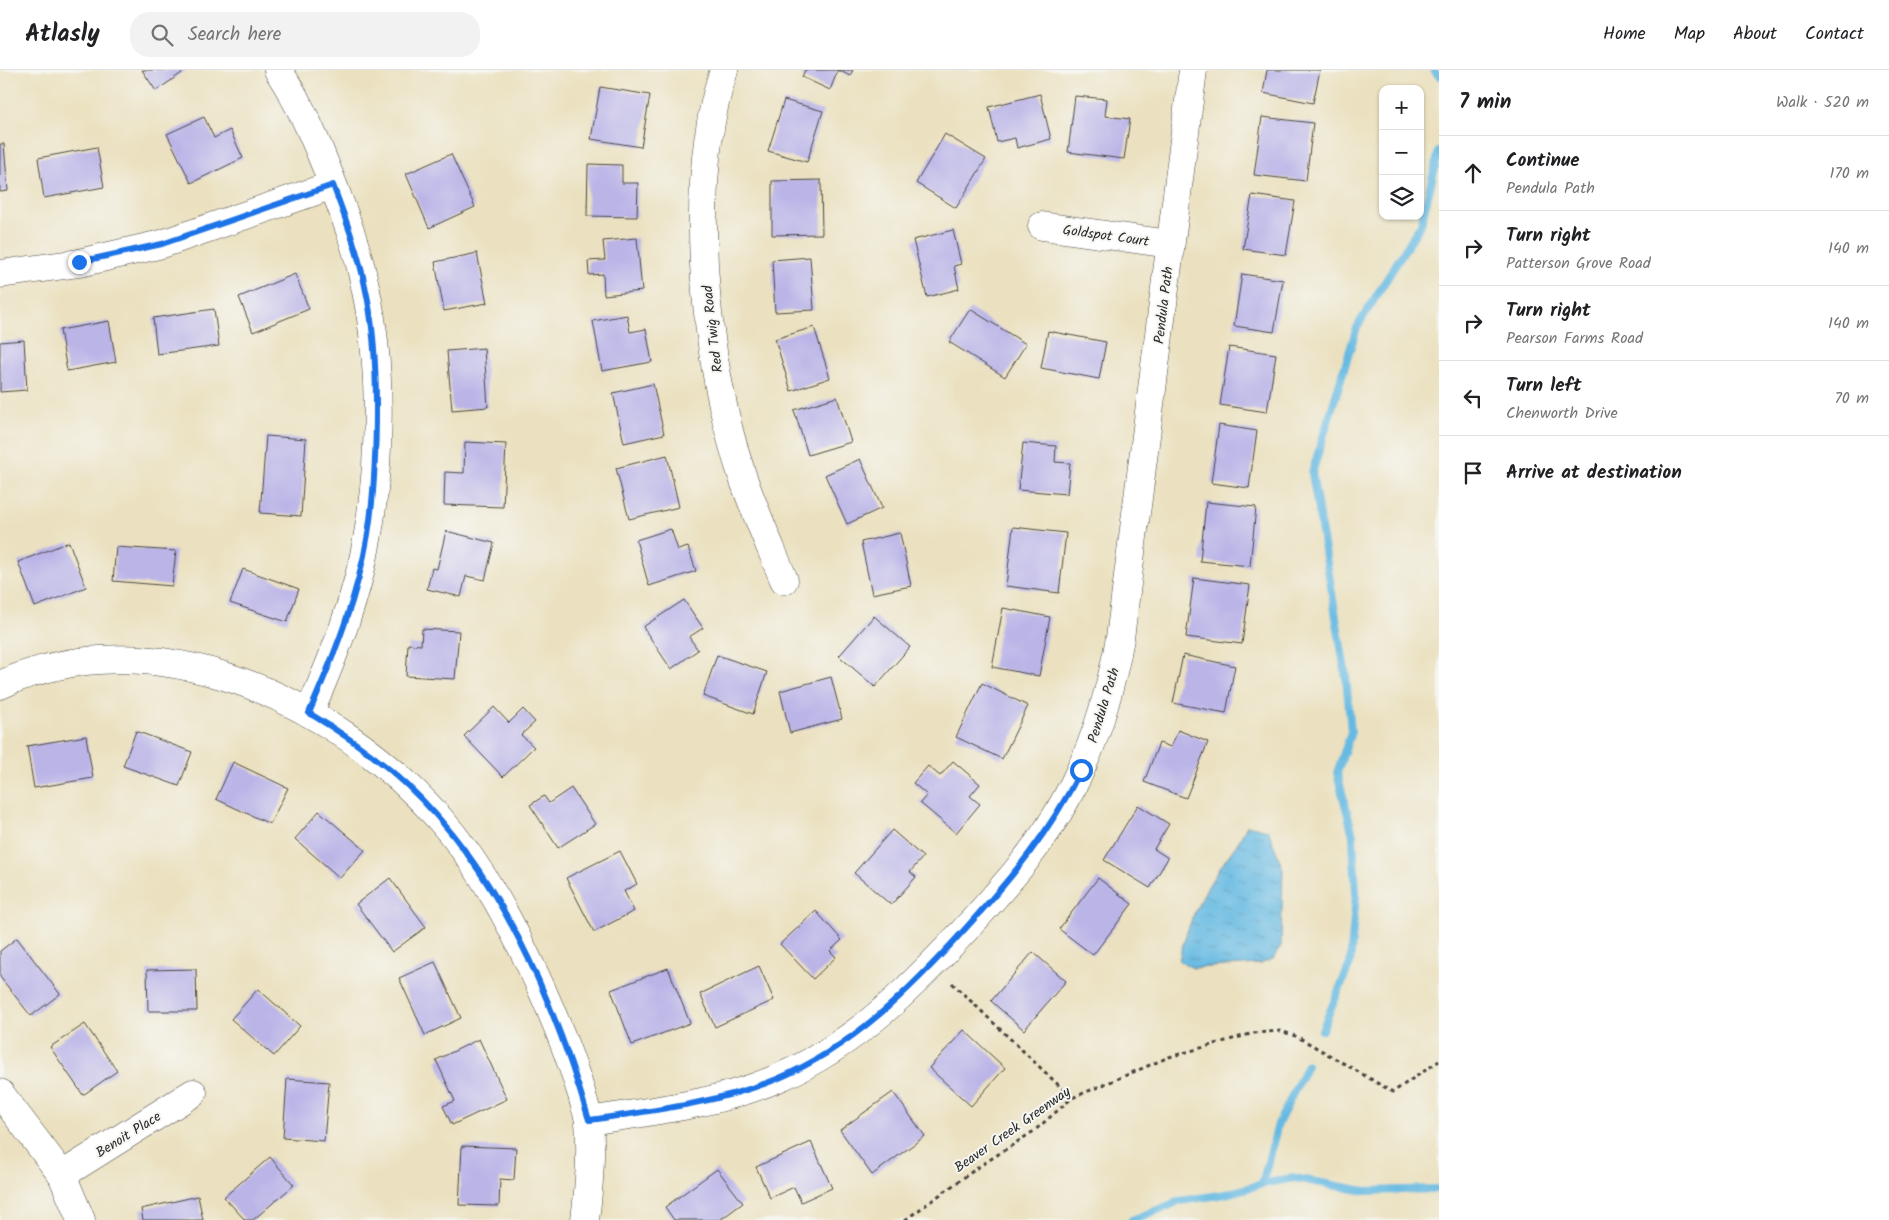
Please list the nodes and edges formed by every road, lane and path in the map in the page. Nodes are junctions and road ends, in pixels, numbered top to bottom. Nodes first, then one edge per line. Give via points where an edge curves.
1 (278, 70) edge
2 (724, 70) edge
3 (1193, 70) edge
4 (333, 185) junction
5 (1042, 226) dead end
6 (1170, 244) junction
7 (0, 274) edge
8 (784, 580) dead end
9 (0, 685) edge
10 (309, 713) junction
11 (952, 982) dead end
12 (1439, 1061) edge
13 (0, 1093) edge
14 (194, 1093) dead end
15 (1072, 1098) junction
16 (589, 1120) junction
17 (62, 1175) junction
18 (81, 1220) edge
19 (585, 1220) edge
20 (905, 1220) edge

1 - 4 street via 314,133
2 - 8 street, Red Twig Road via 715,96 707,143 704,196 703,244 714,363 742,477
3 - 6 street, Pendula Path
4 - 7 street via 162,244 79,262
4 - 10 street via 352,235 365,286 376,382 376,454 368,535 356,585
5 - 6 street, Goldspot Court
6 - 16 street, Pendula Path via 1114,671 1087,755 1050,827 1016,873 933,965 893,1004 823,1055 747,1090 708,1100
9 - 10 street via 57,665 94,660 140,660 188,665 224,676
10 - 16 street via 359,744 401,779 468,854 495,895 528,960 571,1062
11 - 15 path
12 - 15 path, Beaver Creek Greenway via 1393,1092 1298,1037 1281,1031 1244,1036 1169,1056
13 - 17 street
14 - 17 street, Benoit Place
15 - 20 path, Beaver Creek Greenway via 1034,1131
16 - 19 street
17 - 18 street

